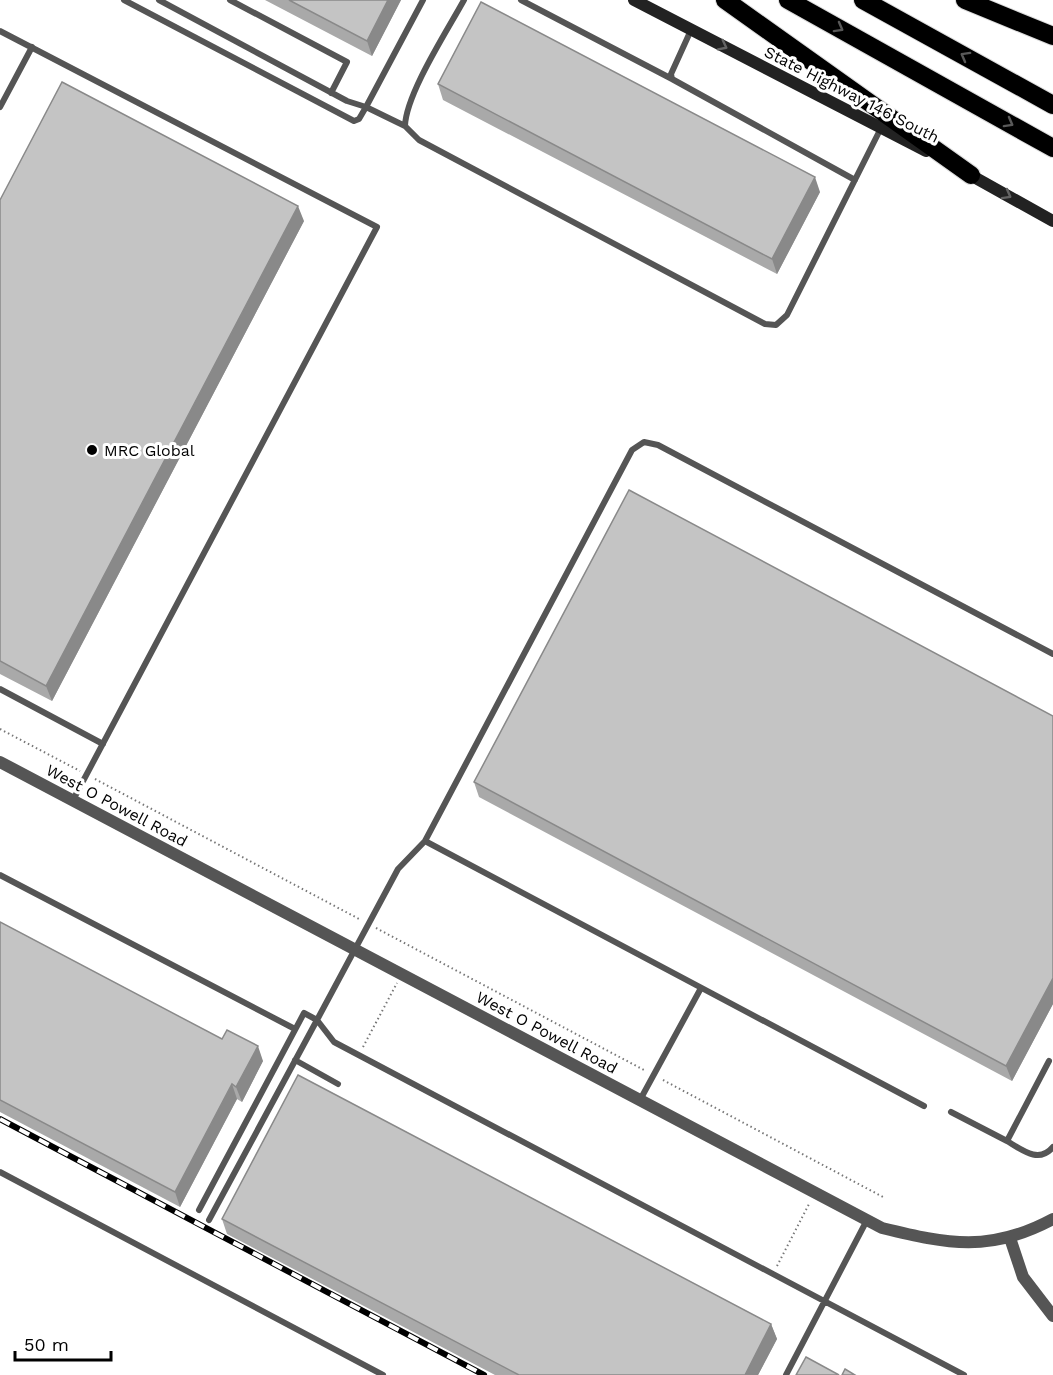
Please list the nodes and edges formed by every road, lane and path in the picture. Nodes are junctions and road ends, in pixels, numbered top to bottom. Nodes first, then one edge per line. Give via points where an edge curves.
1 (124, 0) edge
2 (159, 0) edge
3 (230, 0) edge
4 (423, 0) edge
5 (464, 0) edge
6 (521, 0) edge
7 (634, 0) edge
8 (725, 0) edge
9 (788, 0) edge
10 (863, 0) edge
11 (965, 0) edge
12 (987, 0) edge
13 (691, 30) junction
14 (0, 31) edge
15 (1053, 36) edge
16 (32, 47) junction
17 (672, 79) junction
18 (331, 93) junction
19 (1053, 105) edge
20 (0, 106) edge
21 (366, 107) junction
22 (405, 126) junction
23 (881, 128) junction
24 (1053, 148) edge
25 (971, 175) junction
26 (855, 180) junction
27 (1053, 221) edge
28 (1053, 654) edge
29 (0, 689) edge
30 (0, 729) edge
31 (103, 744) junction
32 (0, 762) edge
33 (86, 774) junction
34 (73, 800) junction
35 (424, 841) junction
36 (0, 875) edge
37 (368, 924) junction
38 (355, 949) junction
39 (402, 974) junction
40 (701, 988) junction
41 (317, 1020) junction
42 (295, 1029) junction
43 (359, 1055) junction
44 (1052, 1059) edge
45 (295, 1060) junction
46 (654, 1075) junction
47 (338, 1084) dead end
48 (640, 1100) junction
49 (924, 1106) dead end
50 (951, 1112) dead end
51 (1007, 1141) junction
52 (1053, 1147) edge
53 (0, 1172) edge
54 (815, 1192) junction
55 (883, 1197) dead end
56 (199, 1210) dead end
57 (1053, 1219) edge
58 (210, 1220) dead end
59 (867, 1220) junction
60 (1010, 1238) junction
61 (773, 1274) junction
62 (825, 1301) junction
63 (1053, 1316) edge
64 (383, 1375) edge
65 (786, 1375) edge
66 (964, 1375) edge

1 - 21 lane via 354,121
2 - 18 lane
3 - 18 lane via 347,62
4 - 21 lane
5 - 22 lane via 405,114
6 - 17 lane
7 - 13 main road, State Highway 146 South
8 - 25 highway
9 -> 24 highway
19 -> 10 highway
11 - 15 highway
12 - 15 main road
13 - 17 lane
13 -> 23 main road, State Highway 146 South
14 - 16 lane
16 - 20 lane
16 - 31 lane via 378,227
17 - 26 lane
18 - 21 lane
21 - 22 lane
22 - 26 lane via 419,140 765,324 776,325 787,315
23 - 25 main road, State Highway 146 South
23 - 26 lane
25 -> 27 main road, State Highway 146 South
28 - 35 lane via 658,445 644,442 632,450
29 - 31 lane
30 - 33 path
31 - 33 lane
32 - 34 street, West O Powell Road
33 - 34 lane
33 - 37 path
34 - 38 street, West O Powell Road
35 - 37 lane via 398,869
35 - 40 lane
36 - 42 lane
37 - 38 lane
37 - 46 path
38 - 39 street, West O Powell Road
38 - 41 lane
39 - 43 path
39 - 48 street, West O Powell Road
40 - 46 lane
40 - 49 lane
41 - 42 lane via 304,1013
41 - 43 lane via 334,1042
41 - 45 lane
42 - 56 lane
43 - 61 lane
44 - 51 lane
45 - 47 lane
45 - 58 lane
46 - 48 lane
46 - 55 path
48 - 54 street, West O Powell Road
50 - 51 lane
51 - 52 lane via 1036,1156 1047,1154
53 - 64 lane
54 - 59 street, West O Powell Road
54 - 61 path
57 - 60 street, West O Powell Road
59 - 60 street, West O Powell Road via 882,1228 948,1243
59 - 62 lane
60 - 63 street via 1023,1277
61 - 62 lane
62 - 65 lane
62 - 66 lane

